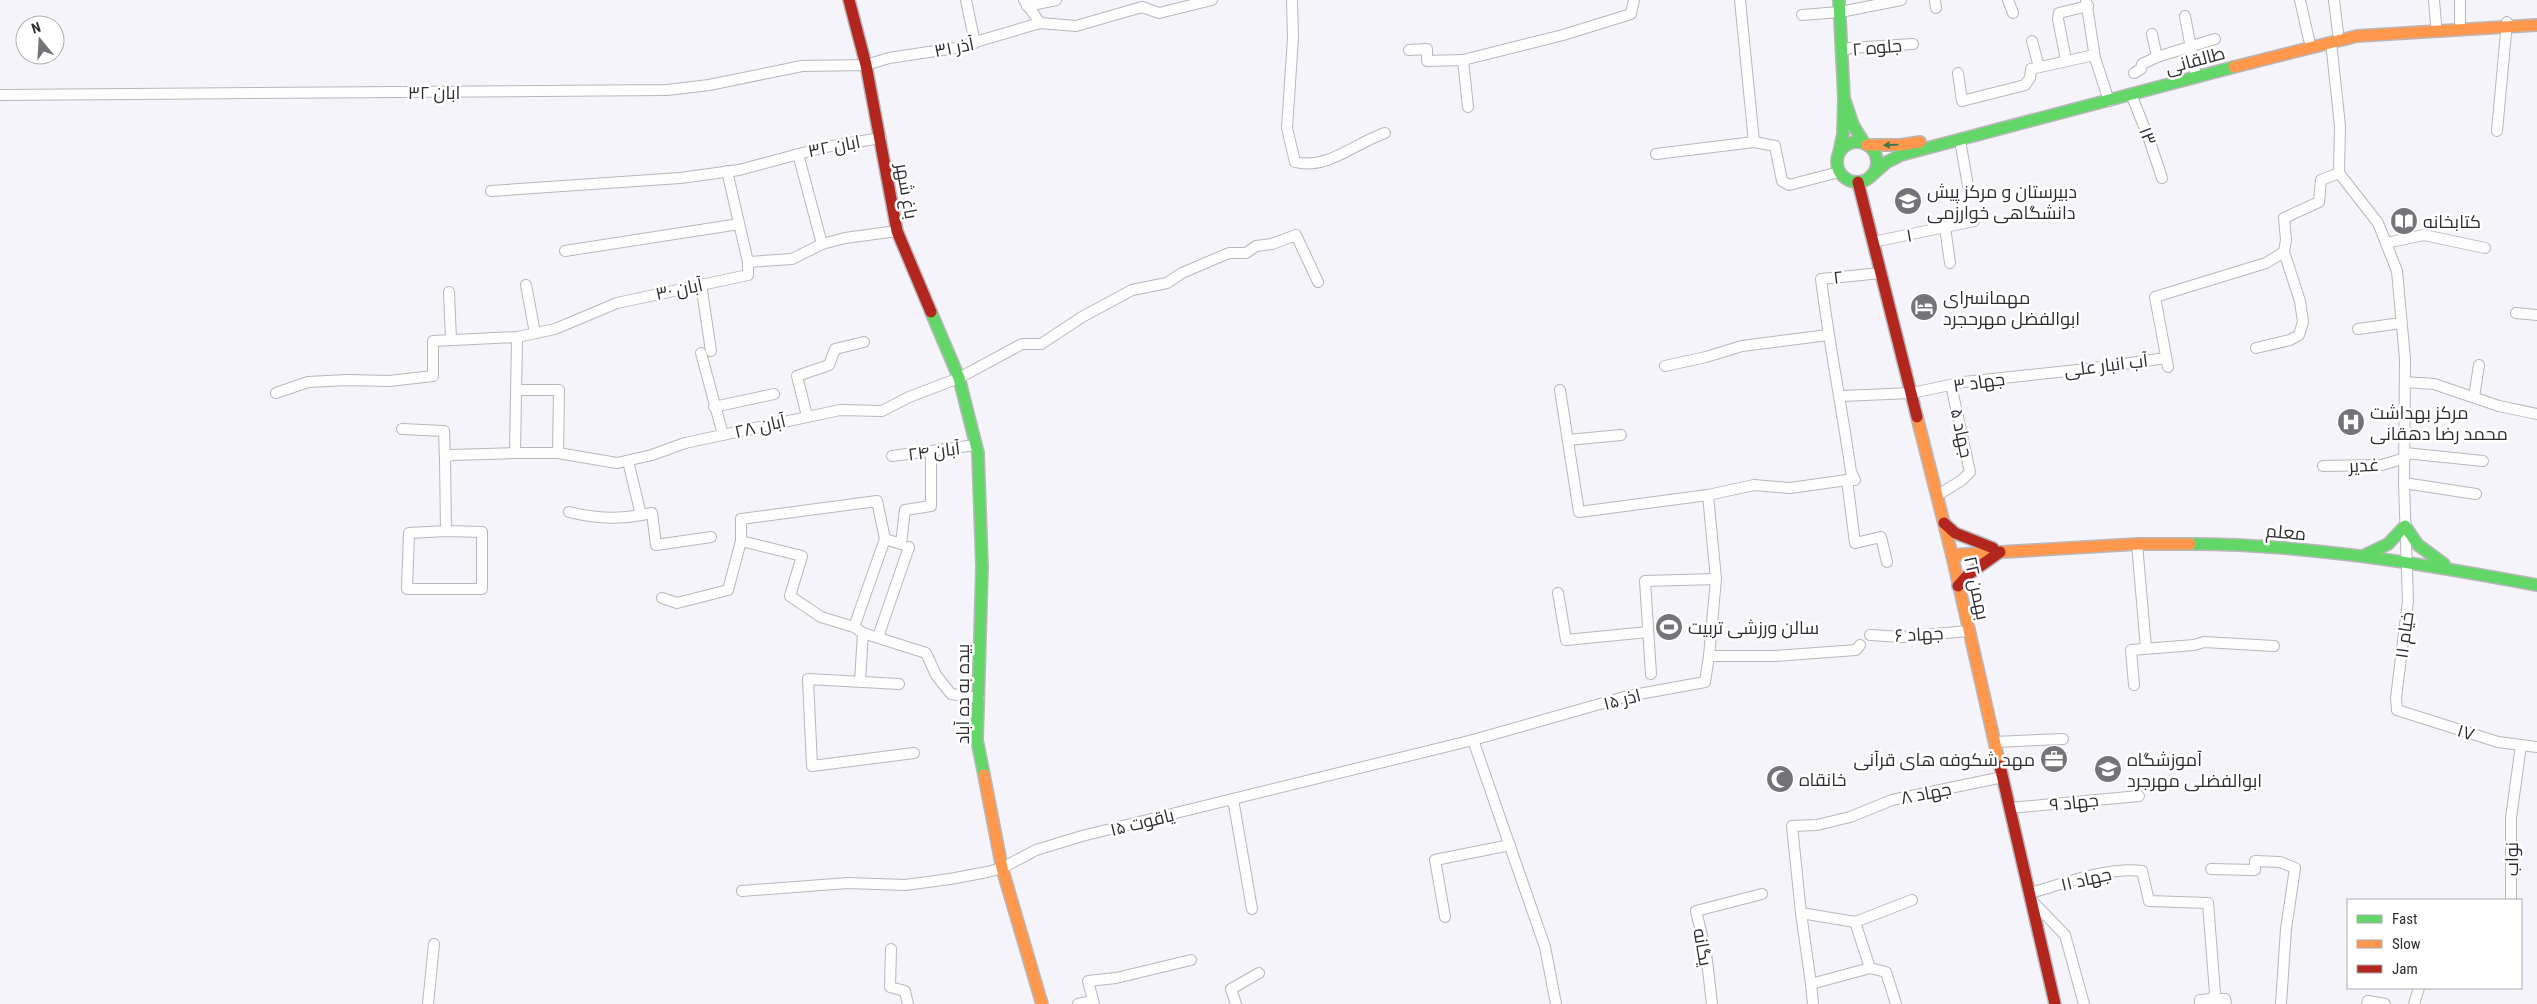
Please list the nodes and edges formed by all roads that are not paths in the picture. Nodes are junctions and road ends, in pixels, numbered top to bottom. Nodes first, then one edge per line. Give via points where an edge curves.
1 (849, 0) edge
2 (966, 0) edge
3 (1056, 0) edge
4 (1212, 0) edge
5 (1292, 0) edge
6 (1634, 0) edge
7 (1740, 0) edge
8 (1839, 0) edge
9 (1901, 0) edge
10 (2008, 0) edge
11 (2300, 0) edge
12 (2334, 0) edge
13 (2434, 0) edge
14 (2460, 0) edge
15 (1025, 3) edge
16 (1141, 3) edge
17 (2087, 3) edge
18 (1840, 12) junction
19 (2013, 13) dead end
20 (1802, 15) dead end
21 (2185, 16) dead end
22 (2537, 19) edge
23 (1040, 23) junction
24 (2460, 23) junction
25 (2436, 24) junction
26 (2507, 24) junction
27 (2537, 25) edge
28 (2152, 34) dead end
29 (2333, 37) junction
30 (2214, 39) dead end
31 (2309, 40) junction
32 (2032, 41) dead end
33 (975, 43) junction
34 (1913, 44) dead end
35 (2190, 46) junction
36 (1409, 50) dead end
37 (1841, 51) junction
38 (2094, 55) junction
39 (2157, 57) junction
40 (1463, 60) junction
41 (2066, 60) junction
42 (866, 65) junction
43 (2039, 67) junction
44 (2195, 70) junction
45 (1958, 73) dead end
46 (2134, 73) dead end
47 (2131, 94) junction
48 (0, 95) edge
49 (2108, 97) junction
50 (1844, 98) junction
51 (1468, 107) dead end
52 (2497, 131) dead end
53 (1385, 133) dead end
54 (881, 138) junction
55 (1960, 140) junction
56 (1754, 142) junction
57 (1866, 144) junction
58 (1839, 153) junction
59 (798, 154) junction
60 (1656, 154) dead end
61 (727, 171) junction
62 (1839, 172) junction
63 (2339, 172) junction
64 (1872, 175) junction
65 (2162, 178) dead end
66 (1858, 182) junction
67 (1968, 186) dead end
68 (491, 191) dead end
69 (1974, 221) dead end
70 (739, 224) junction
71 (1945, 227) junction
72 (897, 231) junction
73 (1873, 242) junction
74 (2386, 243) junction
75 (822, 244) junction
76 (2485, 248) dead end
77 (565, 251) dead end
78 (2284, 252) junction
79 (748, 262) junction
80 (1950, 263) dead end
81 (1881, 273) junction
82 (1318, 282) dead end
83 (701, 284) junction
84 (526, 285) dead end
85 (449, 292) dead end
86 (2516, 313) dead end
87 (2537, 315) edge
88 (2401, 323) junction
89 (2358, 329) dead end
90 (534, 333) junction
91 (1828, 335) junction
92 (517, 337) junction
93 (451, 339) junction
94 (864, 342) dead end
95 (2256, 348) dead end
96 (2479, 365) dead end
97 (1665, 366) dead end
98 (2046, 372) joint
99 (959, 378) junction
100 (2405, 382) junction
101 (1951, 385) junction
102 (516, 390) junction
103 (1560, 390) dead end
104 (276, 393) dead end
105 (1912, 393) junction
106 (774, 394) dead end
107 (1841, 396) junction
108 (2474, 397) junction
109 (714, 407) junction
110 (2537, 414) edge
111 (807, 416) junction
112 (402, 429) dead end
113 (723, 435) junction
114 (1621, 435) dead end
115 (1568, 440) junction
116 (976, 445) junction
117 (930, 451) junction
118 (515, 453) junction
119 (558, 453) junction
120 (2405, 455) junction
121 (892, 456) dead end
122 (445, 459) junction
123 (628, 461) junction
124 (2483, 461) dead end
125 (2323, 466) dead end
126 (1847, 480) junction
127 (2404, 483) junction
128 (1708, 494) junction
129 (2476, 494) dead end
130 (1938, 495) junction
131 (569, 512) dead end
132 (641, 515) junction
133 (1944, 523) junction
134 (2405, 526) junction
135 (446, 531) junction
136 (711, 537) dead end
137 (885, 539) junction
138 (740, 542) junction
139 (2137, 544) junction
140 (909, 547) dead end
141 (1996, 550) junction
142 (1951, 551) junction
143 (2359, 556) junction
144 (2406, 561) junction
145 (1887, 562) dead end
146 (2451, 568) junction
147 (1716, 579) junction
148 (2537, 585) edge
149 (1958, 586) junction
150 (1558, 593) dead end
151 (662, 598) dead end
152 (854, 627) junction
153 (1968, 631) junction
154 (1648, 632) junction
155 (863, 633) junction
156 (1870, 635) dead end
157 (878, 637) junction
158 (1860, 645) dead end
159 (2274, 646) dead end
160 (2146, 648) junction
161 (1709, 656) junction
162 (1651, 674) dead end
163 (860, 681) junction
164 (899, 684) dead end
165 (2134, 685) dead end
166 (979, 698) junction
167 (2397, 710) joint
168 (1540, 722) joint
169 (2063, 739) dead end
170 (1472, 740) junction
171 (1994, 742) junction
172 (2520, 745) junction
173 (2537, 747) edge
174 (914, 753) dead end
175 (2003, 777) junction
176 (2138, 796) dead end
177 (1233, 800) junction
178 (2010, 808) junction
179 (1510, 845) junction
180 (1002, 868) junction
181 (2211, 869) dead end
182 (742, 891) dead end
183 (1762, 894) dead end
184 (2031, 896) junction
185 (2511, 899) edge
186 (1912, 900) dead end
187 (1252, 909) dead end
188 (1802, 913) junction
189 (1445, 917) dead end
190 (1855, 922) junction
191 (434, 944) dead end
192 (890, 949) dead end
193 (1191, 960) dead end
194 (1870, 968) junction
195 (1259, 973) dead end
196 (1811, 984) junction
197 (2419, 989) edge
198 (2212, 999) junction
199 (1094, 1003) edge
200 (428, 1004) edge
201 (908, 1004) edge
202 (1042, 1004) edge
203 (1078, 1004) edge
204 (1236, 1004) edge
205 (1556, 1004) edge
206 (1712, 1004) edge
207 (1813, 1004) edge
208 (1896, 1004) edge
209 (2055, 1004) edge
210 (2084, 1004) edge
211 (2200, 1004) edge
212 (2226, 1004) edge
213 (2281, 1004) edge
214 (2367, 1004) edge
215 (2385, 1004) edge
216 (2414, 1004) edge

1 - 42 main road, باغ شهر
2 - 33 street
3 - 15 street
4 - 16 street via 1158,13
5 - 53 street via 1287,128 1295,162 1307,165 1332,159
6 - 40 street via 1631,14
7 - 56 street
8 - 18 main road
9 - 18 street
10 - 19 street
11 - 31 street
12 - 29 street
13 - 25 street
14 - 24 street
15 - 23 street
16 - 23 street via 1076,26
17 - 38 street
17 - 41 street via 2059,14
18 - 20 street
18 - 37 main road
21 - 35 street
22 - 26 main road, طالقانی
23 - 33 street, آذر ۳۱
24 - 25 main road, طالقانی
24 - 26 main road, طالقانی
25 - 29 main road, طالقانی
26 - 27 main road, طالقانی
26 - 29 main road, طالقانی
26 - 52 street
28 - 39 street
29 - 31 main road, طالقانی
29 - 47 main road, طالقانی
29 - 63 street via 2340,126
30 - 35 street
31 - 44 main road, طالقانی
32 - 43 street
33 - 42 street, آذر ۳۱
34 - 37 street, جلوه ۲
35 - 39 street
35 - 44 street
36 - 40 street via 1427,49 1427,61
37 - 50 main road
38 - 41 street
38 - 49 street
39 - 46 street via 2142,64 2141,69
40 - 51 street
41 - 43 street
42 - 48 street, ابان ۳۲ via 802,66 667,90
42 - 54 main road, باغ شهر
43 - 45 street via 2031,69 2025,85 1962,101
44 - 49 main road, طالقانی
47 - 49 main road, طالقانی
47 - 65 street, ۱۳
49 - 55 main road, طالقانی
49 -> 57 main road, طالقانی via 1944,138 1901,145
50 - 57 main road via 1853,125
50 - 58 main road
54 - 59 street, ابان ۳۲
54 - 72 main road, باغ شهر
55 - 64 main road, طالقانی via 1902,155
55 - 67 street
56 - 60 street
56 - 62 street via 1775,146 1782,182 1788,185
57 - 58 main road via 1848,144
57 - 64 main road via 1876,155
58 - 62 main road
59 - 61 street, ابان ۳۲
59 - 75 street
61 - 68 street, ابان ۳۲ via 680,178
61 - 70 street
62 - 66 main road via 1848,180
63 - 74 street, خیام ۱۱ via 2378,223
63 - 78 street via 2320,180 2319,202 2284,218
64 - 66 main road
66 - 73 main road, ۲۲ بهمن
69 - 71 street, ۱
70 - 77 street
70 - 79 street
71 - 73 street, ۱
71 - 80 street
72 - 75 street
72 - 99 main road, باغ شهر
73 - 81 main road, ۲۲ بهمن
74 - 76 street via 2424,235
74 - 88 street, خیام ۱۱ via 2397,271
75 - 79 street via 792,259
78 - 95 street via 2300,301 2303,322 2299,335 2290,340
78 - 98 street, آب انبار علی via 2266,262 2155,297 2167,362
79 - 83 street, آبان ۳۰ via 748,275
81 - 91 street, ۲ via 1822,279
81 - 105 main road, ۲۲ بهمن
82 - 99 street, آبان ۲۸ via 1296,235 1256,246 1246,253 1229,253 1167,283 1132,290 1041,344 1022,344
83 - 90 street, آبان ۳۰ via 618,303 555,329
83 - 109 street
84 - 90 street
85 - 93 street
86 - 87 street
88 - 89 street
88 - 100 street, خیام ۱۱
90 - 92 street, آبان ۳۰
91 - 97 street via 1742,346
91 - 107 street
92 - 93 street, آبان ۳۰
92 - 102 street
93 - 104 street via 433,341 432,376 389,381 308,382
94 - 111 street via 835,349 829,364 796,376
96 - 108 street
98 - 101 street, جهاد ۳
99 - 111 street, آبان ۲۸ via 882,411 840,410
99 - 116 main road, بیده به ده آباد
100 - 108 street via 2434,384
100 - 120 street, خیام ۱۱
101 - 105 street, جهاد ۳
101 - 130 street, جهاد ۵ via 1970,472
102 - 118 street
102 - 119 street via 559,390
103 - 115 street
105 - 107 street, جهاد ۳
105 - 130 main road, ۲۲ بهمن
106 - 109 street
107 - 126 street via 1851,472 1855,480
108 - 110 street
109 - 113 street
111 - 113 street, آبان ۲۸
112 - 122 street via 444,431
113 - 123 street, آبان ۲۸
114 - 115 street
115 - 128 street via 1580,512
116 - 117 street, آبان ۲۴
116 - 166 main road, بیده به ده آباد via 982,567
117 - 121 street, آبان ۲۴
117 - 137 street via 931,506 905,510 901,544
118 - 119 street, آبان ۲۸
118 - 122 street, آبان ۲۸ via 451,455
119 - 123 street, آبان ۲۸ via 617,463
120 - 124 street
120 - 125 street, غدیر via 2382,465
120 - 127 street, خیام ۱۱
122 - 135 street
123 - 132 street
126 - 128 street via 1790,488 1754,485
126 - 145 street via 1855,543 1882,538
127 - 129 street
127 - 134 street, خیام ۱۱
128 - 147 street
130 - 133 main road, ۲۲ بهمن
131 - 132 street via 623,519
132 - 136 street via 652,514 656,545
133 - 141 main road via 1956,533
133 - 142 main road, ۲۲ بهمن
134 - 143 main road via 2392,544
134 - 144 street, خیام ۱۱
134 - 146 main road via 2427,554
135 - 135 street via 482,532 482,589 408,589 409,533
137 - 138 street via 877,501 741,519
137 - 152 street
138 - 151 street via 728,590 677,603
138 - 152 street via 802,556 790,596 821,618
139 - 141 main road, معلم
139 - 143 main road, معلم via 2222,545
139 - 160 street
140 - 157 street
141 - 142 main road, معلم
141 - 149 main road
142 - 149 main road, ۲۲ بهمن
143 - 144 main road, معلم
144 - 146 main road, معلم
144 - 167 street, خیام ۱۱ via 2408,601
146 - 148 main road, معلم
147 - 154 street via 1645,581
147 - 161 street
149 - 153 main road, ۲۲ بهمن
150 - 154 street via 1566,640
152 - 155 street
153 - 156 street, جهاد ۶ via 1902,637
153 - 171 main road, ۲۲ بهمن
154 - 162 street
155 - 157 street
155 - 163 street
157 - 166 street via 926,653 936,675 951,694
158 - 161 street via 1856,650 1798,655
159 - 160 street via 2204,642
160 - 165 street via 2131,650
161 - 168 street, اذر ۱۵ via 1706,682 1628,696
163 - 164 street
163 - 174 street via 808,680 812,766
166 - 180 main road, بیده به ده آباد via 978,740
167 - 172 street, ۱۷ via 2498,742
168 - 170 street, یاقوت ۱۵
169 - 171 street
170 - 177 street, یاقوت ۱۵
170 - 179 street
171 - 175 main road, ۲۲ بهمن
172 - 173 street, ۱۷
172 - 185 street, نواب via 2511,818
175 - 178 main road, ۲۲ بهمن
175 - 188 street, جهاد ۸ via 1892,800 1850,817 1816,825 1792,826
176 - 178 street, جهاد ۹
177 - 180 street, یاقوت ۱۵ via 1082,836 1036,850
177 - 187 street
178 - 184 main road, ۲۲ بهمن
179 - 189 street via 1435,860
179 - 205 street via 1546,947
180 - 182 street, یاقوت ۱۵ via 905,885 848,883
180 - 202 main road, بیده به ده آباد
181 - 213 street via 2255,870 2255,862 2280,862 2295,868 2286,929
183 - 206 street, یگانه via 1696,911 1706,952
184 - 198 street, جهاد ۱۱ via 2100,874 2130,869 2142,871 2149,901 2208,903 2215,993
184 - 209 main road, ۲۲ بهمن
184 - 210 street via 2065,935
186 - 190 street
188 - 190 street
188 - 196 street
190 - 194 street
191 - 200 street
192 - 201 street via 890,987 905,991
193 - 199 street via 1088,982
194 - 196 street
194 - 208 street via 1886,972
195 - 204 street via 1231,989
196 - 207 street
197 - 216 street
198 - 211 street via 2200,1000
198 - 212 street via 2226,999
199 - 203 street
214 - 215 street via 2368,1001

